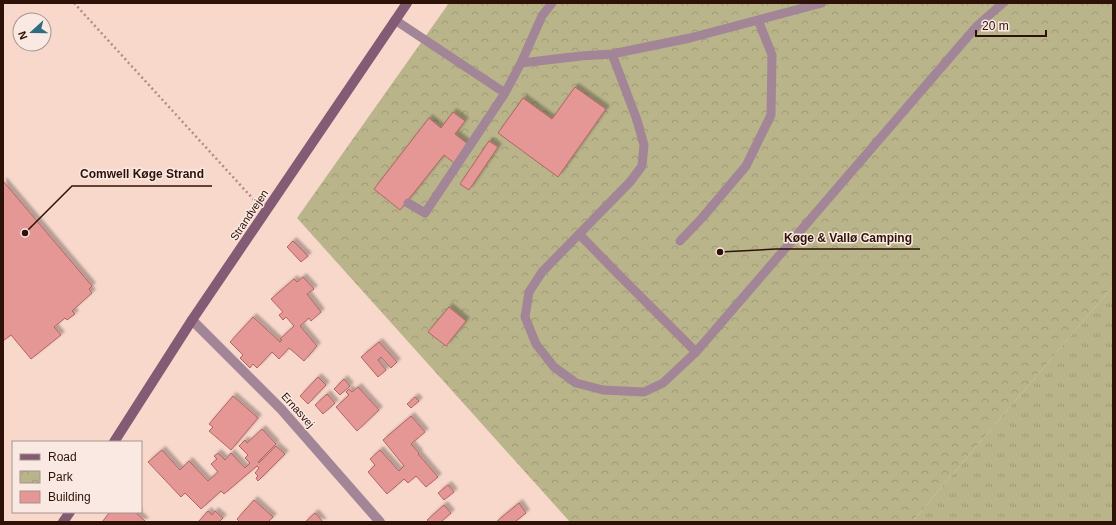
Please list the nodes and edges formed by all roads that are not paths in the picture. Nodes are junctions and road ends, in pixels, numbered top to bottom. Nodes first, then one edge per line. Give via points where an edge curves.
1 (407, 3) edge
2 (552, 3) edge
3 (822, 3) edge
4 (1003, 3) edge
5 (395, 20) junction
6 (758, 20) junction
7 (612, 54) junction
8 (521, 63) junction
9 (506, 93) junction
10 (408, 203) dead end
11 (579, 234) junction
12 (680, 241) dead end
13 (192, 320) junction
14 (696, 352) junction
15 (115, 441) edge
16 (69, 513) edge
17 (63, 522) edge
18 (380, 522) edge

1 - 5 main road, Strandvejen
2 - 8 lane via 542,16
3 - 6 lane
4 - 14 lane via 977,26
5 - 9 lane
5 - 13 main road, Strandvejen
6 - 7 lane via 690,38
6 - 12 lane via 772,55 771,115 746,166
7 - 8 lane
7 - 11 lane via 644,145 642,166 630,182
8 - 9 lane
9 - 10 lane via 425,213
11 - 14 lane
11 - 14 lane via 542,272 529,292 525,317 536,344 554,367 576,383 604,390 644,392 663,383
13 - 15 main road, Strandvejen
13 - 18 street, Ernasvej via 281,408
16 - 17 main road

